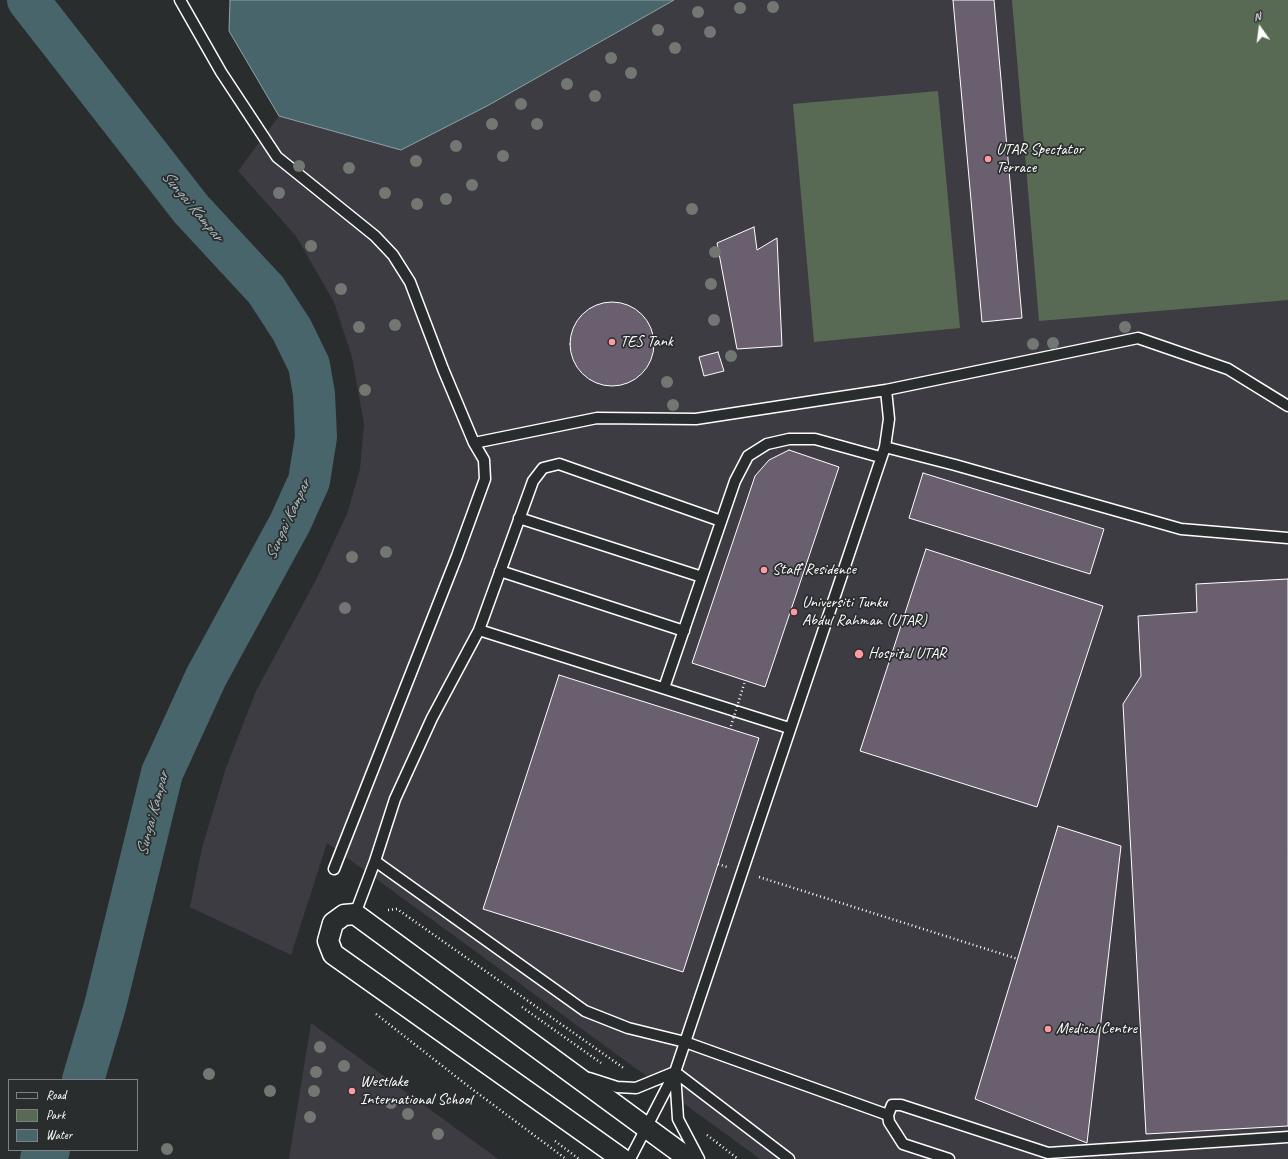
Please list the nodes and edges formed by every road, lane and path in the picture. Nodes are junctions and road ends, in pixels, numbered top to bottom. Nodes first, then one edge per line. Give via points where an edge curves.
1 (180, 0) edge
2 (886, 390) junction
3 (1288, 406) edge
4 (474, 443) junction
5 (885, 447) junction
6 (880, 457) junction
7 (519, 518) junction
8 (721, 521) junction
9 (1288, 538) edge
10 (500, 571) junction
11 (702, 577) junction
12 (479, 630) junction
13 (684, 631) junction
14 (745, 681) dead end
15 (664, 688) junction
16 (731, 726) dead end
17 (789, 728) junction
18 (375, 861) junction
19 (718, 864) dead end
20 (334, 869) dead end
21 (742, 871) junction
22 (384, 910) dead end
23 (355, 914) junction
24 (1018, 959) dead end
25 (371, 1010) dead end
26 (685, 1042) junction
27 (675, 1072) junction
28 (574, 1074) junction
29 (647, 1085) junction
30 (888, 1115) junction
31 (646, 1128) junction
32 (1288, 1137) edge
33 (733, 1155) dead end
34 (566, 1159) edge
35 (622, 1159) edge
36 (630, 1159) edge
37 (688, 1159) edge
38 (699, 1159) edge
39 (740, 1159) edge
40 (789, 1159) edge
41 (949, 1159) edge

1 - 4 lane via 221,72 277,157 375,236 393,255 410,282
2 - 3 lane via 1138,338 1228,369
2 - 4 lane via 696,419 597,418
2 - 5 lane via 889,419
4 - 20 lane via 484,460 485,479
5 - 6 lane
5 - 9 lane via 1181,529
6 - 8 lane via 815,439 789,439 767,444 748,456 735,481
6 - 17 lane
7 - 8 lane via 533,481 543,468 559,464
7 - 10 lane
7 - 11 lane
8 - 11 lane
10 - 12 lane
10 - 13 lane
11 - 13 lane
12 - 15 lane
12 - 18 lane via 412,759 395,799
13 - 15 lane
14 - 16 path, bridge
15 - 17 lane
17 - 21 lane
18 - 23 lane
18 - 26 lane via 585,1011 628,1028
19 - 21 path
21 - 24 path
21 - 26 lane
22 - 29 path via 397,909
23 - 28 street
23 - 35 street via 344,915 333,923 328,941 333,954
25 - 34 path
26 - 27 lane
26 - 30 lane
27 - 29 lane
27 - 31 lane
27 - 38 lane via 678,1120
27 - 40 lane
28 - 29 lane via 617,1087 636,1088
28 - 31 street
30 - 32 lane via 892,1105 901,1105 1048,1153
30 - 41 lane via 889,1122 903,1144
31 - 36 lane
31 - 37 street
33 - 39 path

